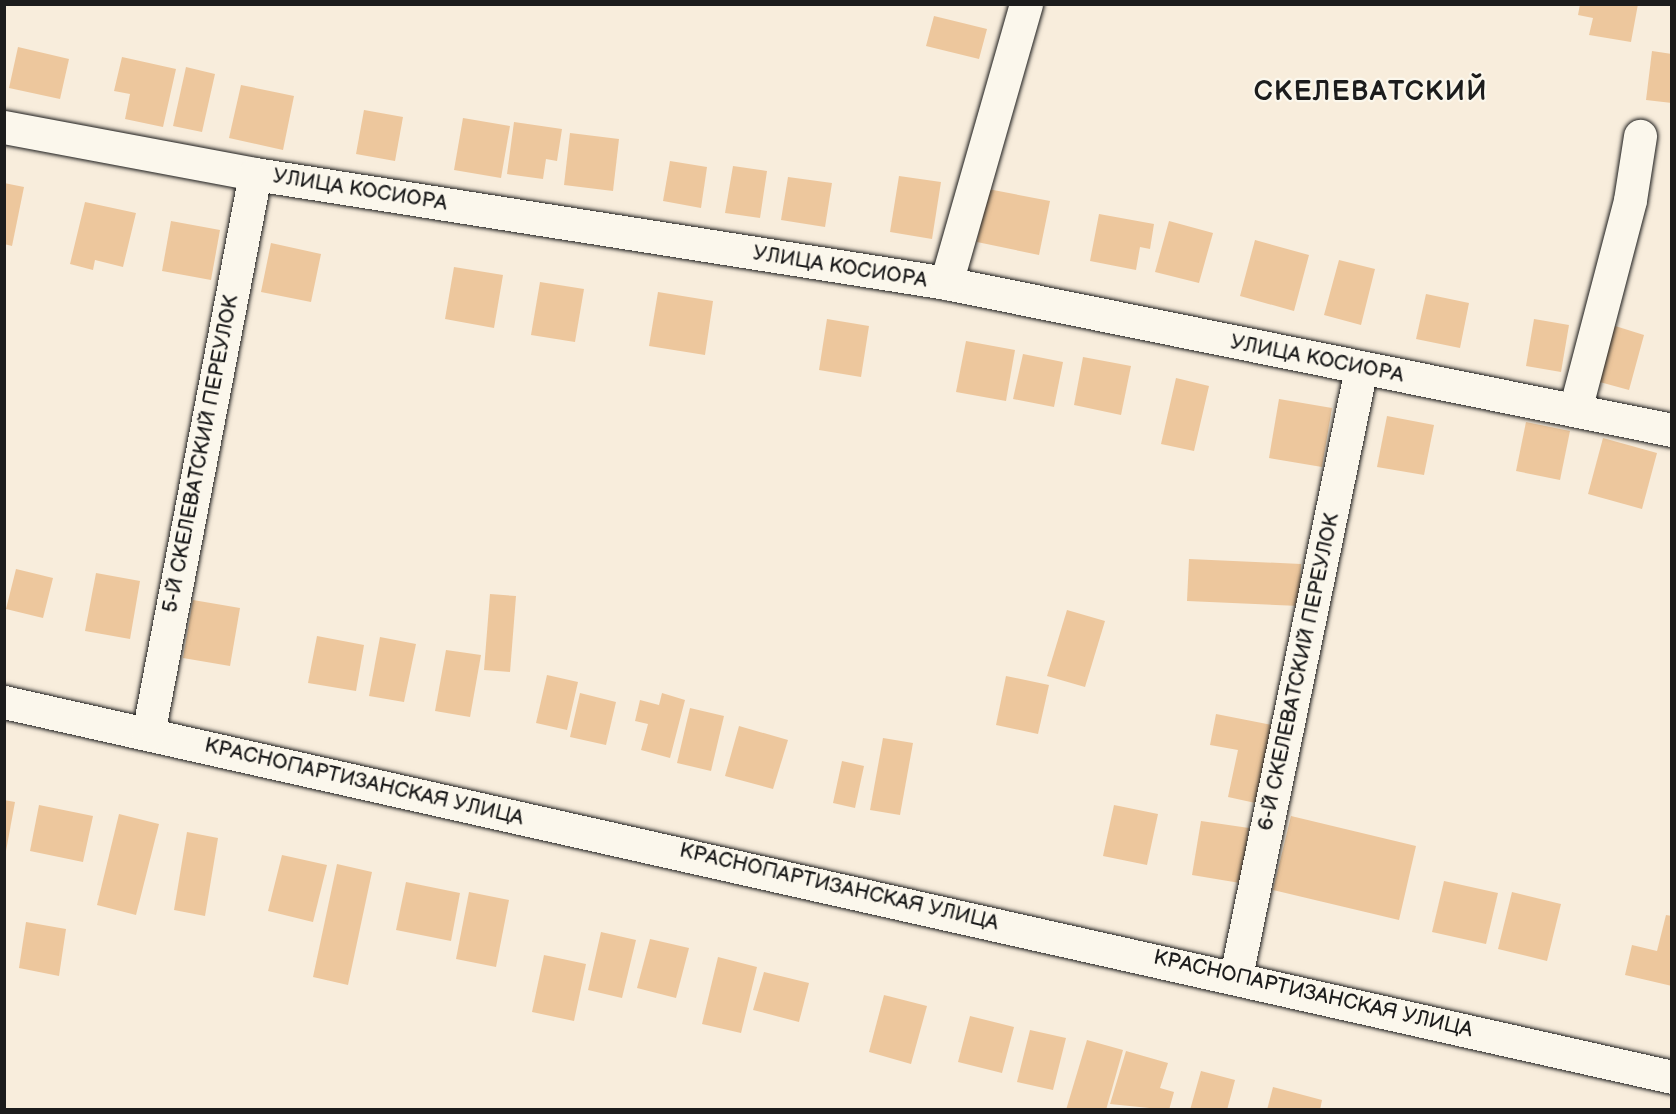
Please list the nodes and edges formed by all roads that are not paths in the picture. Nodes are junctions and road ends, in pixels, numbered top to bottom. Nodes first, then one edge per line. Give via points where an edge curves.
1 (1026, 4) edge
2 (4, 127) edge
3 (1640, 136) dead end
4 (255, 174) junction
5 (946, 283) junction
6 (1361, 368) junction
7 (1575, 410) junction
8 (1671, 430) edge
9 (4, 702) edge
10 (148, 734) junction
11 (1236, 976) junction
12 (1671, 1077) edge

1 - 5 street
2 - 4 street, УЛИЦА КОСИОРА
3 - 7 street via 1630,200
4 - 5 street, УЛИЦА КОСИОРА
4 - 10 street, 5-Й СКЕЛЕВАТСКИЙ ПЕРЕУЛОК
5 - 6 street, УЛИЦА КОСИОРА
6 - 7 street, УЛИЦА КОСИОРА
6 - 11 street, 6-Й СКЕЛЕВАТСКИЙ ПЕРЕУЛОК
7 - 8 street, УЛИЦА КОСИОРА
9 - 10 street, КРАСНОПАРТИЗАНСКАЯ УЛИЦА
10 - 11 street, КРАСНОПАРТИЗАНСКАЯ УЛИЦА
11 - 12 street, КРАСНОПАРТИЗАНСКАЯ УЛИЦА

